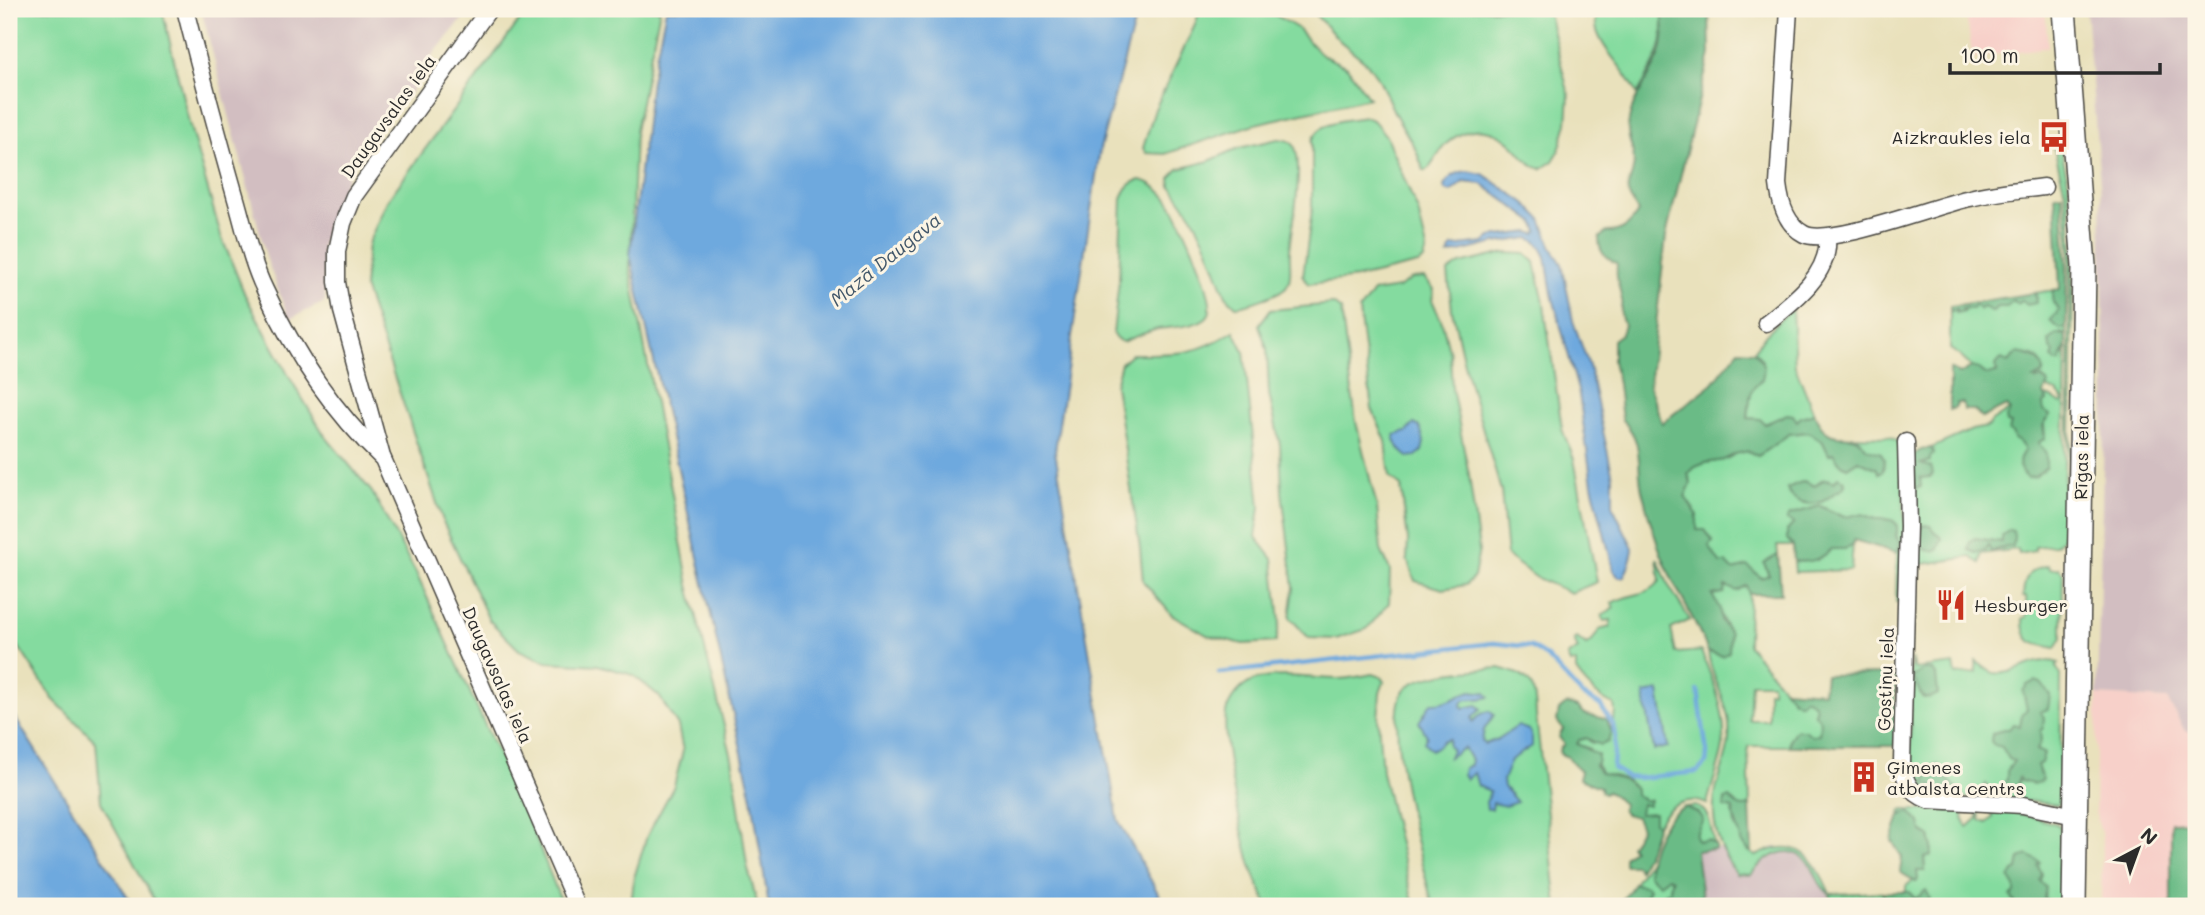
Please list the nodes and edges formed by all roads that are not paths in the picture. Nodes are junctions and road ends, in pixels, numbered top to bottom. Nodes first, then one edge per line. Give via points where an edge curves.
1 (185, 9) edge
2 (489, 9) edge
3 (1789, 9) edge
4 (2064, 9) edge
5 (2044, 187) dead end
6 (1827, 237) junction
7 (1766, 323) dead end
8 (1906, 442) dead end
9 (383, 460) junction
10 (2075, 816) junction
11 (578, 906) edge
12 (2074, 906) edge

1 - 9 street, Daugavsalas iela via 249,248 264,288 320,386 356,434
2 - 9 street, Daugavsalas iela via 354,196 343,223 337,282
3 - 6 street via 1780,202 1804,234
4 - 10 highway, Rīgas iela via 2084,266
5 - 6 street via 1969,198
6 - 7 street via 1826,257 1811,281
8 - 10 street, Gostiņu iela via 1902,762 1906,782 1928,800 2023,805
9 - 11 street, Daugavsalas iela
10 - 12 highway, Rīgas iela

